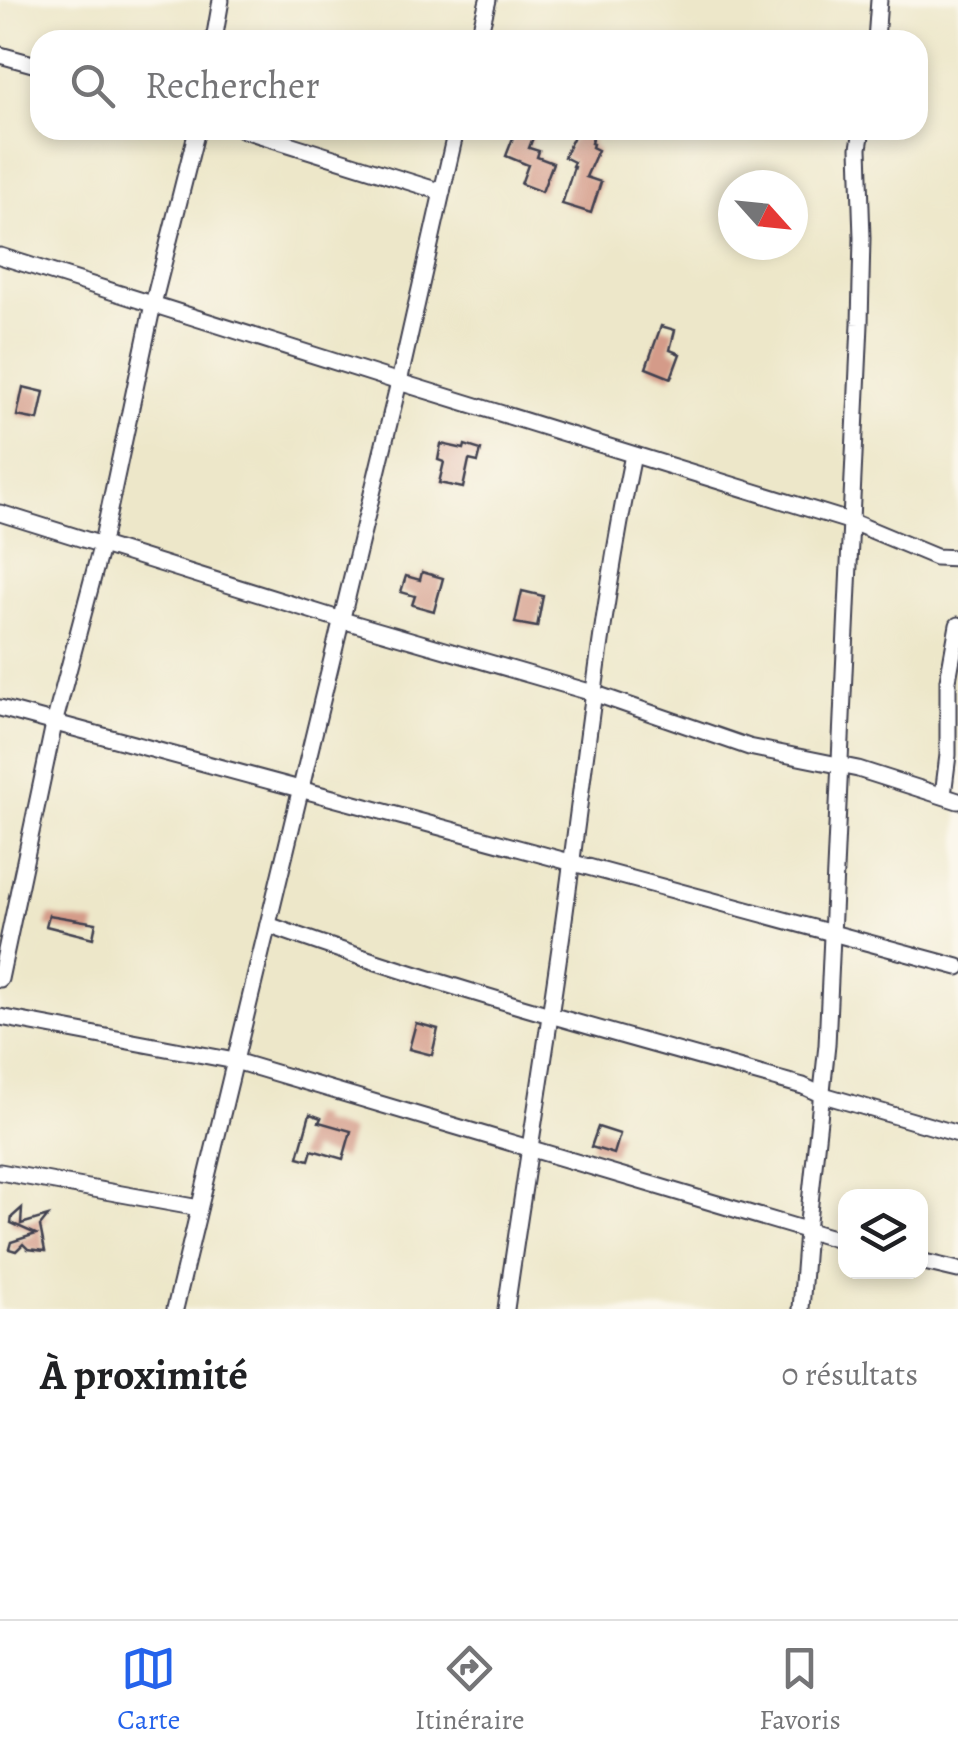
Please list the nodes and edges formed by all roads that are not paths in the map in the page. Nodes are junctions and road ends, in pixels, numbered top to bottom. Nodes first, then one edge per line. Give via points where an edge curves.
1 (221, 0) edge
2 (488, 0) edge
3 (879, 0) edge
4 (216, 30) edge
5 (480, 30) edge
6 (877, 30) edge
7 (0, 55) edge
8 (30, 63) edge
9 (194, 140) edge
10 (276, 140) edge
11 (454, 140) edge
12 (861, 140) edge
13 (442, 192) junction
14 (0, 256) edge
15 (153, 304) junction
16 (399, 382) junction
17 (634, 455) junction
18 (0, 513) edge
19 (852, 522) junction
20 (102, 544) junction
21 (958, 558) edge
22 (342, 620) junction
23 (958, 625) edge
24 (592, 693) junction
25 (0, 708) edge
26 (54, 724) junction
27 (840, 767) junction
28 (300, 790) junction
29 (950, 798) edge
30 (572, 861) junction
31 (268, 924) junction
32 (834, 933) junction
33 (958, 967) edge
34 (0, 979) edge
35 (550, 1015) junction
36 (0, 1017) edge
37 (234, 1061) junction
38 (820, 1094) junction
39 (958, 1134) edge
40 (528, 1148) junction
41 (0, 1172) edge
42 (200, 1208) junction
43 (806, 1231) junction
44 (838, 1240) edge
45 (928, 1263) edge
46 (958, 1270) edge
47 (176, 1309) edge
48 (506, 1309) edge
49 (801, 1309) edge

1 - 4 street
2 - 5 street
3 - 6 street
7 - 8 street
9 - 15 street
10 - 13 street
11 - 13 street
12 - 19 street
13 - 16 street
14 - 15 street
15 - 16 street
15 - 20 street
16 - 17 street
16 - 22 street
17 - 19 street
17 - 24 street
18 - 20 street
19 - 21 street via 936,557
19 - 27 street
20 - 22 street
20 - 26 street
22 - 24 street
22 - 28 street
23 - 29 street via 948,680
24 - 27 street via 749,747
24 - 30 street
25 - 26 street
26 - 28 street
26 - 34 street
27 - 29 street
27 - 32 street
28 - 30 street
28 - 31 street
30 - 32 street
30 - 35 street
31 - 35 street
31 - 37 street
32 - 33 street
32 - 38 street
35 - 38 street
35 - 40 street
36 - 37 street
37 - 40 street
37 - 42 street
38 - 39 street
38 - 43 street
40 - 43 street
40 - 48 street
41 - 42 street
42 - 47 street
43 - 44 street
43 - 49 street
45 - 46 street

